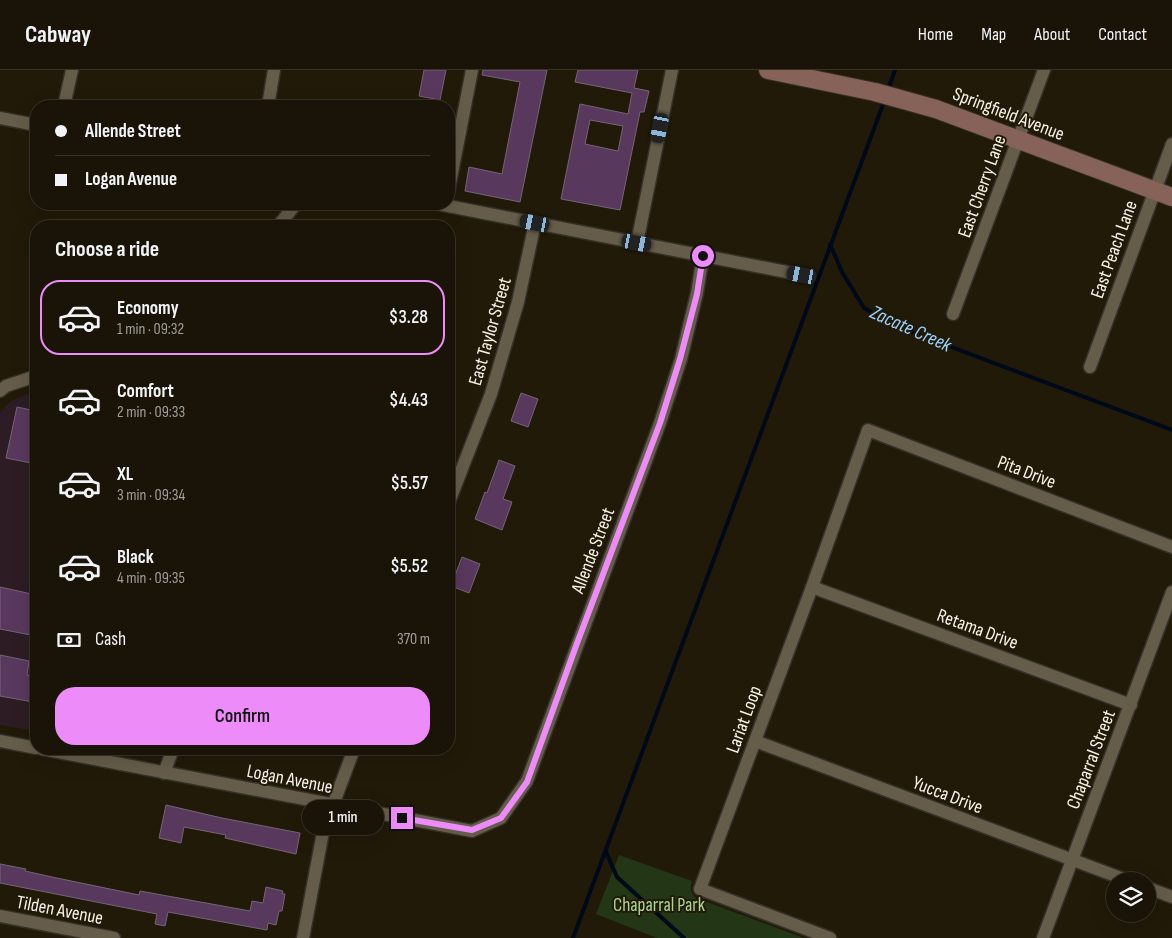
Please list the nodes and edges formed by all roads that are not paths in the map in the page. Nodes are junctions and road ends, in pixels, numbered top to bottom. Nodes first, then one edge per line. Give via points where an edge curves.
1 (72, 70) edge
2 (274, 70) edge
3 (472, 70) edge
4 (672, 70) edge
5 (768, 70) edge
6 (1044, 70) edge
7 (65, 100) edge
8 (269, 100) edge
9 (0, 118) edge
10 (30, 124) edge
11 (1018, 139) junction
12 (1172, 144) edge
13 (455, 157) edge
14 (1155, 190) junction
15 (1172, 197) edge
16 (455, 206) edge
17 (291, 210) edge
18 (283, 220) edge
19 (535, 223) junction
20 (637, 243) junction
21 (703, 256) junction
22 (802, 275) dead end
23 (954, 314) dead end
24 (1090, 367) dead end
25 (30, 378) edge
26 (0, 390) edge
27 (868, 430) joint
28 (455, 487) edge
29 (1172, 547) edge
30 (812, 587) junction
31 (1172, 592) edge
32 (1131, 705) junction
33 (0, 741) edge
34 (755, 741) junction
35 (30, 747) edge
36 (72, 755) edge
37 (172, 755) edge
38 (352, 755) edge
39 (164, 773) junction
40 (332, 805) junction
41 (472, 830) joint
42 (1072, 860) junction
43 (1106, 873) edge
44 (1156, 891) edge
45 (1172, 897) edge
46 (0, 916) edge
47 (108, 938) edge
48 (303, 938) edge
49 (830, 938) edge
50 (1043, 938) edge

1 - 7 street
2 - 8 street
3 - 13 street
4 - 20 street
5 - 11 main road, Springfield Avenue via 903,99
6 - 11 street, East Cherry Lane
9 - 10 street
11 - 14 main road, Springfield Avenue
11 - 23 street, East Cherry Lane
12 - 14 street, East Peach Lane
14 - 15 main road, Springfield Avenue
14 - 24 street, East Peach Lane
16 - 19 street
17 - 18 street
19 - 20 street
19 - 28 street, East Taylor Street via 518,302 491,394
20 - 21 street
21 - 22 street
21 - 41 street, Allende Street via 697,294 660,423 527,782 501,818
25 - 26 street
27 - 29 street, Pita Drive
27 - 30 street, Lariat Loop
30 - 32 street, Retama Drive
30 - 34 street, Lariat Loop
31 - 32 street, Chaparral Street
32 - 42 street, Chaparral Street
33 - 35 street
34 - 42 street, Yucca Drive
34 - 49 street, Lariat Loop via 700,889
36 - 39 street, Logan Avenue
37 - 39 street
38 - 40 street
39 - 40 street, Logan Avenue
40 - 41 street, Logan Avenue
40 - 48 street via 323,832
42 - 43 street, Yucca Drive
42 - 50 street, Chaparral Street
44 - 45 street
46 - 47 street, Tilden Avenue

